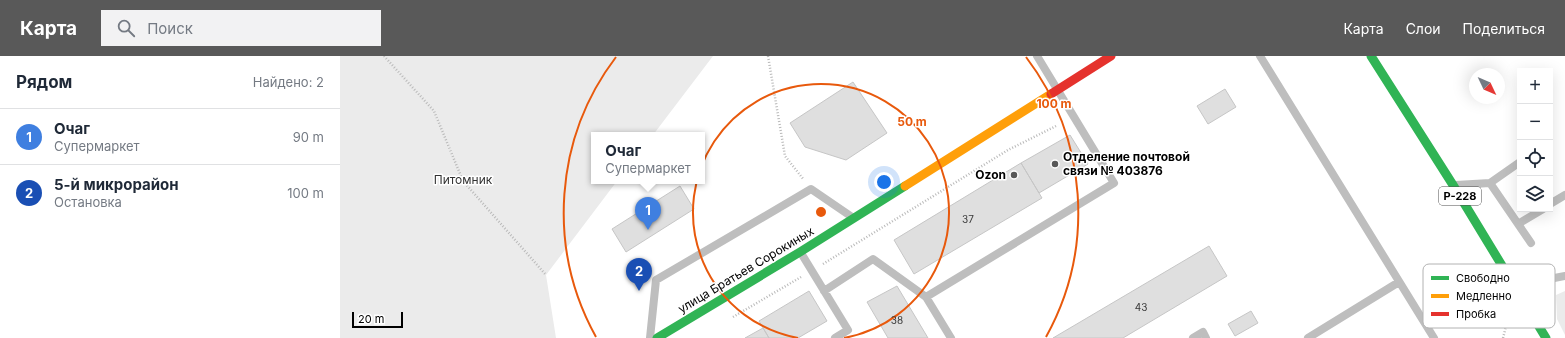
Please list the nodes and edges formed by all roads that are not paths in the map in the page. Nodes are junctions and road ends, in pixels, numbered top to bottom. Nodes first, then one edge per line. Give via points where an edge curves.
1 (1037, 56) edge
2 (1111, 56) edge
3 (1260, 56) edge
4 (1371, 56) edge
5 (1057, 89) junction
6 (1517, 164) edge
7 (1490, 183) junction
8 (1453, 185) junction
9 (1565, 195) edge
10 (1553, 202) edge
11 (1538, 212) edge
12 (854, 218) junction
13 (1518, 224) junction
14 (1531, 244) dead end
15 (800, 252) junction
16 (1500, 264) edge
17 (1565, 276) edge
18 (1555, 278) edge
19 (1399, 282) junction
20 (824, 291) junction
21 (926, 297) junction
22 (1423, 320) edge
23 (1428, 328) edge
24 (1540, 328) edge
25 (650, 338) edge
26 (657, 338) edge
27 (835, 338) edge
28 (951, 338) edge
29 (1193, 338) edge
30 (1206, 338) edge
31 (1308, 338) edge
32 (1434, 338) edge
33 (1546, 338) edge

1 - 5 lane
2 - 5 main road, улица Братьев Сорокиных
3 - 19 lane
4 - 8 main road, Р-228
5 - 12 main road, улица Братьев Сорокиных
5 - 21 lane via 1114,183
6 - 7 lane
7 - 8 lane
7 - 13 lane
8 - 16 main road, Р-228
9 - 10 lane
11 - 13 lane
12 - 15 main road, улица Братьев Сорокиных
12 - 25 lane via 811,189 656,280
13 - 14 lane
15 - 20 lane
15 - 26 main road, улица Братьев Сорокиных
17 - 18 lane
19 - 22 lane
19 - 31 lane
20 - 21 lane via 873,259
20 - 27 lane via 848,330
21 - 28 lane
23 - 32 lane
24 - 33 main road, Р-228
29 - 30 lane via 1203,332

